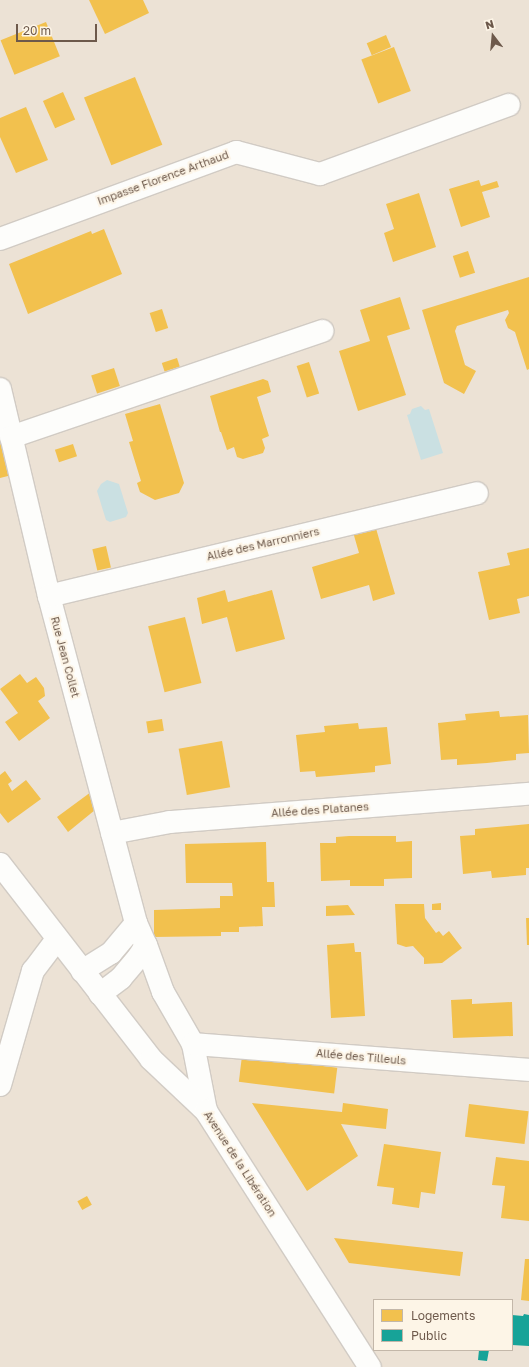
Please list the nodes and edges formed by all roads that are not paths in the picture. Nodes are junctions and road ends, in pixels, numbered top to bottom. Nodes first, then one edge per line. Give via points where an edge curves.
1 (509, 105) dead end
2 (0, 239) edge
3 (322, 331) dead end
4 (0, 389) edge
5 (11, 437) junction
6 (477, 493) dead end
7 (49, 596) junction
8 (529, 794) edge
9 (112, 833) junction
10 (0, 864) edge
11 (136, 923) junction
12 (57, 939) junction
13 (146, 945) junction
14 (82, 971) junction
15 (100, 994) junction
16 (193, 1044) junction
17 (529, 1070) edge
18 (0, 1085) edge
19 (206, 1111) junction
20 (370, 1367) edge

1 - 2 street, Impasse Florence Arthaud via 320,174 236,152
3 - 5 street
4 - 5 street, Rue Jean Collet
5 - 7 street, Rue Jean Collet
6 - 7 street, Allée des Marronniers
7 - 9 street, Rue Jean Collet
8 - 9 street, Allée des Platanes via 170,822
9 - 11 street, Rue Jean Collet
10 - 12 street, Avenue de la Libération
11 - 13 street, Rue Jean Collet
11 - 14 street via 111,953
12 - 14 street, Avenue de la Libération
12 - 18 street via 33,971
13 - 15 street via 121,978
13 - 16 street, Rue Jean Collet via 163,992
14 - 15 street, Avenue de la Libération
15 - 19 street, Avenue de la Libération via 151,1059
16 - 17 street, Allée des Tilleuls
16 - 19 street, Rue Jean Collet
19 - 20 street, Avenue de la Libération

